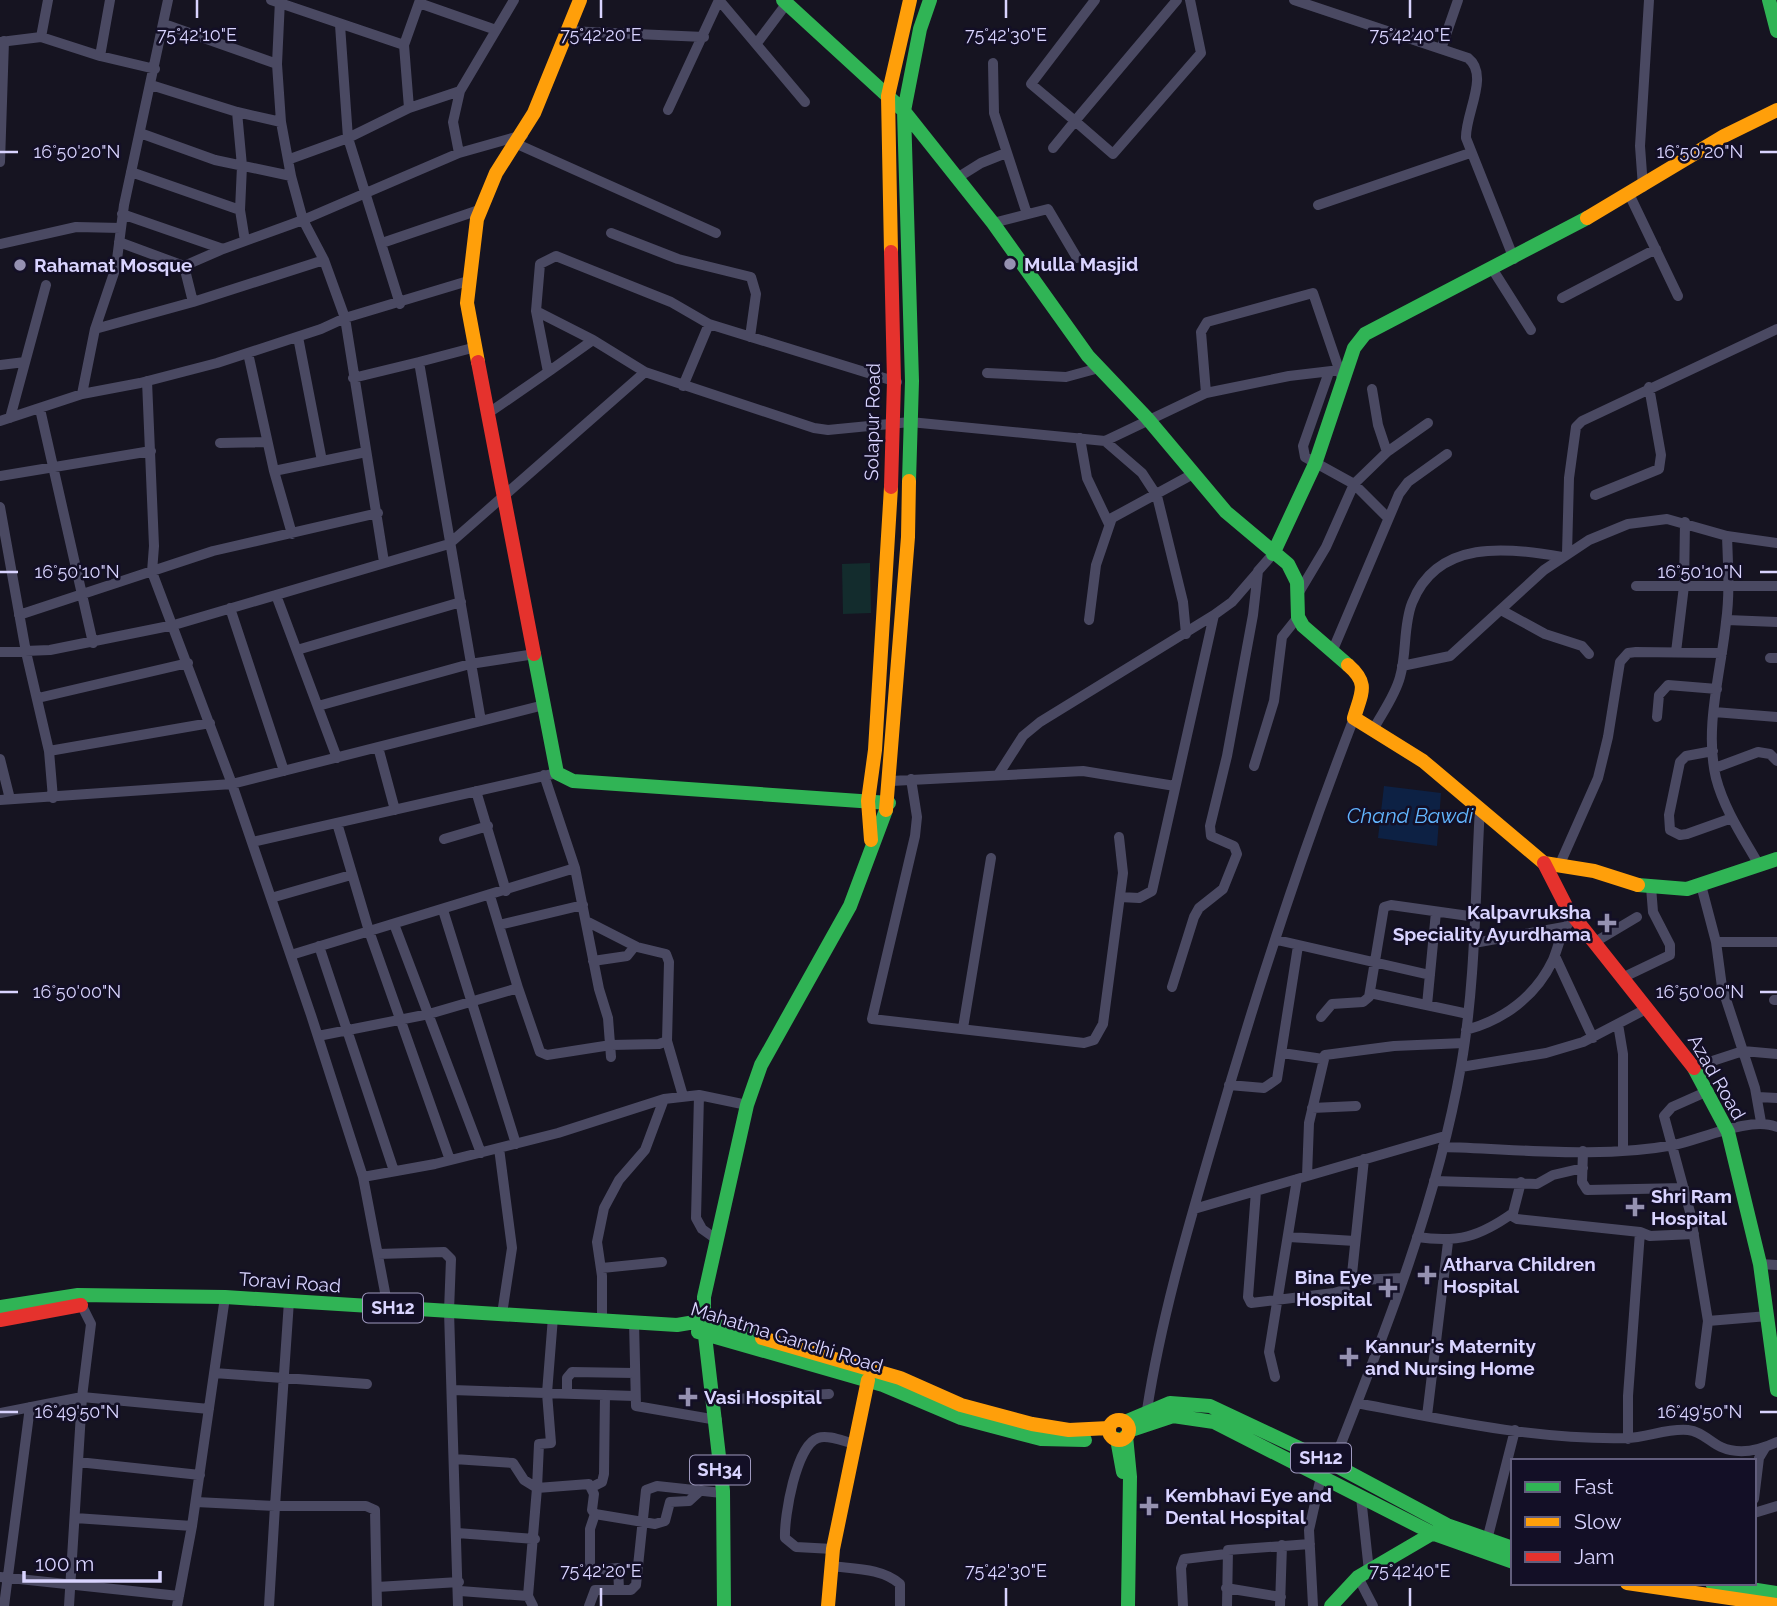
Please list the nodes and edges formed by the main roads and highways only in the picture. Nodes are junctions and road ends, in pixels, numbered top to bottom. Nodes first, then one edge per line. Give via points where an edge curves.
1 (580, 0) edge
2 (910, 0) edge
3 (930, 0) edge
4 (1769, 0) edge
5 (785, 1) edge
6 (1777, 31) edge
7 (888, 96) junction
8 (1777, 110) edge
9 (904, 111) junction
10 (1273, 554) junction
11 (868, 802) junction
12 (889, 803) junction
13 (871, 846) junction
14 (1777, 859) edge
15 (1544, 863) junction
16 (79, 1300) junction
17 (0, 1307) edge
18 (0, 1320) edge
19 (677, 1325) joint
20 (703, 1327) junction
21 (869, 1380) junction
22 (1777, 1390) edge
23 (1120, 1432) junction
24 (1447, 1525) junction
25 (1434, 1534) junction
26 (1511, 1547) edge
27 (1511, 1561) edge
28 (1647, 1585) edge
29 (1727, 1593) edge
30 (1777, 1593) edge
31 (1777, 1605) edge
32 (724, 1606) edge
33 (828, 1606) edge
34 (1128, 1606) edge
35 (1331, 1606) edge

1 - 11 main road via 549,83 479,210 467,303 536,654 551,774 573,781
2 - 7 main road, Solapur Road
3 - 9 main road, Solapur Road
4 - 6 main road
5 - 7 main road
7 - 9 main road
7 - 11 main road, Solapur Road via 894,381 889,536
8 - 10 main road via 1724,136 1630,196 1365,334 1337,373 1315,464
9 - 10 main road via 1099,368 1226,512
9 - 12 main road, Solapur Road via 912,384 908,537
10 - 15 main road via 1294,574 1298,617 1318,642 1361,676 1354,718 1423,761
11 - 12 main road
11 - 13 main road, Solapur Road
12 - 13 main road, Solapur Road
13 - 20 main road, Solapur Road via 850,906 761,1065 747,1105 716,1239
14 - 15 main road via 1672,891
15 - 22 main road, Azad Road via 1569,922 1595,942 1694,1067 1728,1132 1760,1264
16 - 17 main road, Toravi Road / SH12
16 - 18 main road, Toravi Road / SH12
16 - 19 main road, Toravi Road / SH12 via 110,1295 225,1297
19 - 20 main road, Mahatma Gandhi Road / SH12
20 - 21 main road, Mahatma Gandhi Road / SH12
20 - 23 main road, Mahatma Gandhi Road / SH12 via 900,1378 961,1405 1032,1424
20 - 32 main road, SH34 via 717,1420
21 - 23 main road, Mahatma Gandhi Road / SH12 via 933,1409 1041,1439 1065,1441
21 - 33 main road via 833,1549
23 - 24 main road, Mahatma Gandhi Road / SH12 via 1147,1410 1170,1403 1210,1406
23 - 25 main road, Mahatma Gandhi Road / SH12 via 1168,1415 1195,1416 1262,1444
23 - 34 main road via 1129,1487
24 - 25 main road
24 - 26 main road, Mahatma Gandhi Road / SH12
25 - 27 main road, Mahatma Gandhi Road / SH12
25 - 35 main road via 1364,1574
28 - 29 main road
29 - 30 main road
29 - 31 main road

